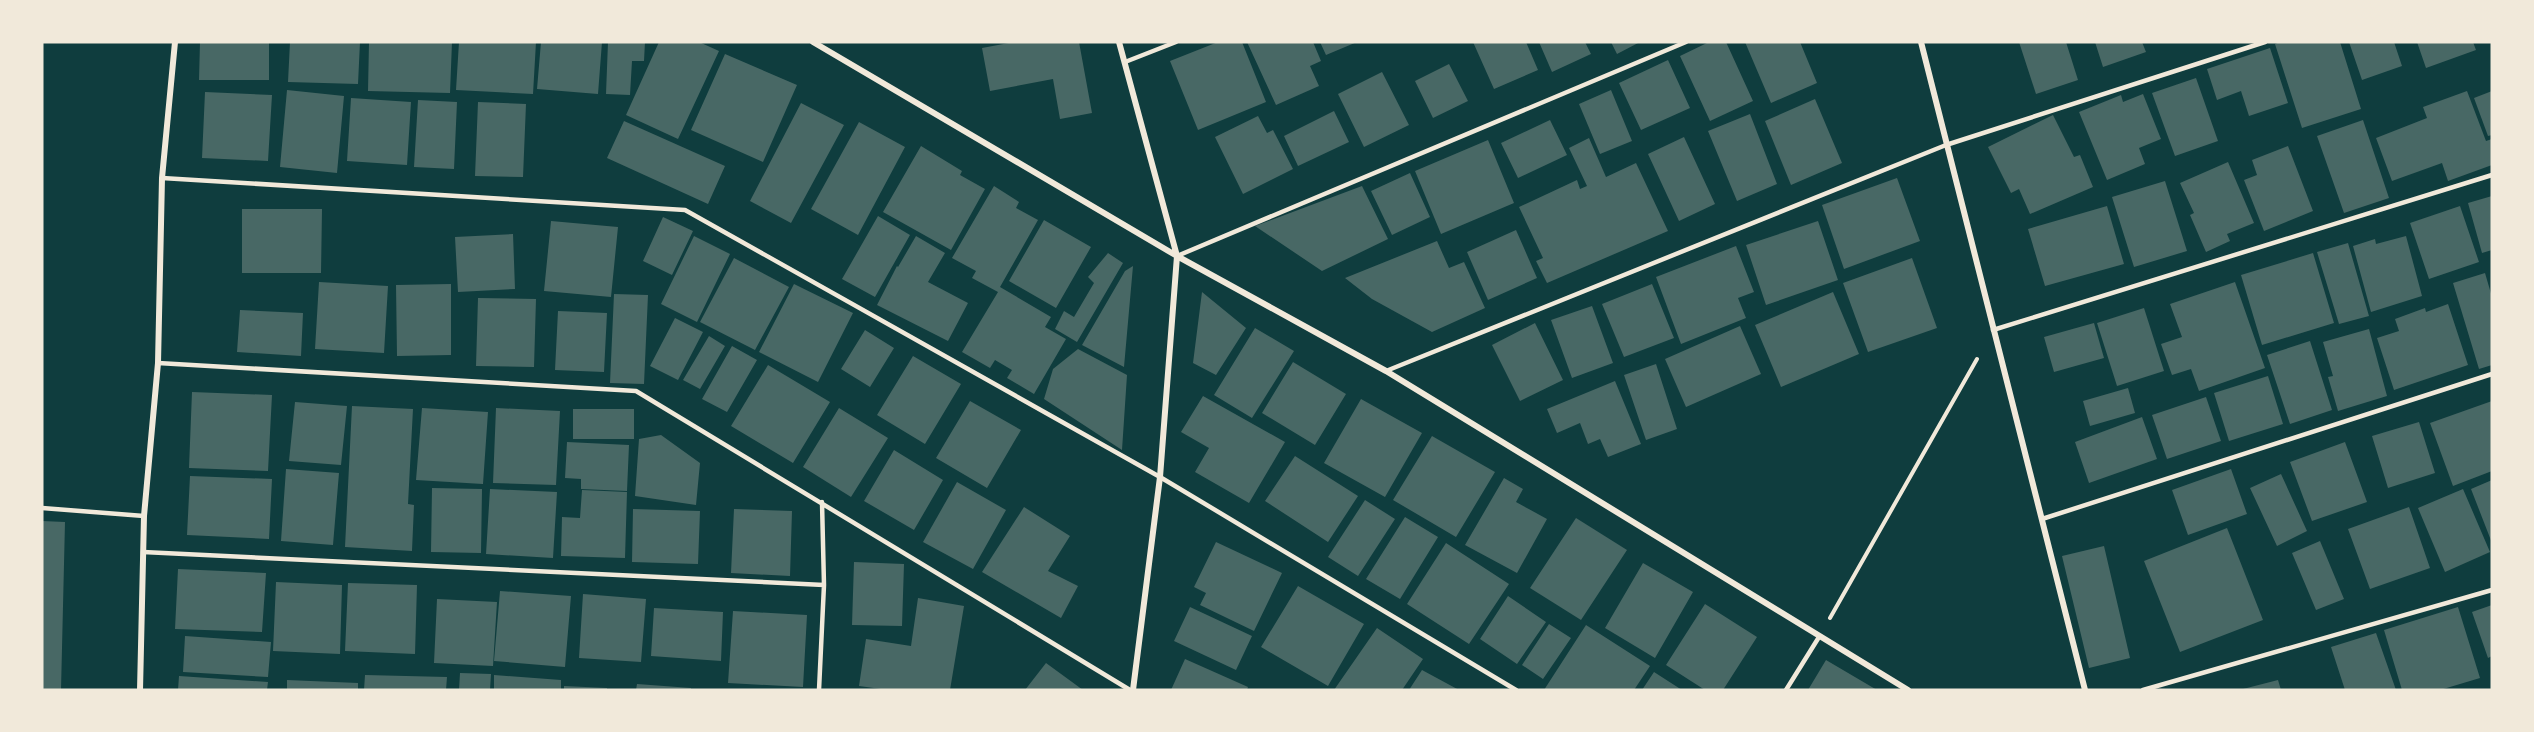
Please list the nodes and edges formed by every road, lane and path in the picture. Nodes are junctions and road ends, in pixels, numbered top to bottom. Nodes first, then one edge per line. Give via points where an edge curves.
1 (175, 42) edge
2 (813, 42) edge
3 (1119, 42) edge
4 (1176, 42) edge
5 (1686, 42) edge
6 (1921, 42) edge
7 (2265, 42) edge
8 (1125, 62) junction
9 (1946, 145) junction
10 (2492, 176) edge
11 (162, 178) junction
12 (1177, 256) junction
13 (1994, 330) junction
14 (158, 363) junction
15 (1386, 371) junction
16 (2492, 374) edge
17 (1160, 477) junction
18 (822, 502) junction
19 (42, 508) edge
20 (144, 516) junction
21 (2042, 519) junction
22 (143, 552) junction
23 (824, 585) junction
24 (2492, 591) edge
25 (1819, 637) junction
26 (140, 690) edge
27 (819, 690) edge
28 (1131, 690) edge
29 (1516, 690) edge
30 (1786, 690) edge
31 (1908, 690) edge
32 (2085, 690) edge
33 (2143, 690) edge

1 - 11 street
2 - 12 street
3 - 8 street
4 - 8 lane
5 - 12 lane
6 - 9 street
7 - 9 lane
8 - 12 street
9 - 13 street
9 - 15 lane
10 - 13 lane
11 - 14 street
11 - 17 lane via 686,210
12 - 15 street
12 - 17 street
13 - 21 street
13 - 25 path
14 - 18 lane via 636,391
14 - 20 street
15 - 25 street
16 - 21 lane
17 - 28 street
17 - 29 lane
18 - 23 lane
18 - 28 lane
19 - 20 lane
20 - 22 street
21 - 32 street
22 - 23 lane
22 - 26 street
23 - 27 lane
24 - 33 lane
25 - 30 lane
25 - 31 street

